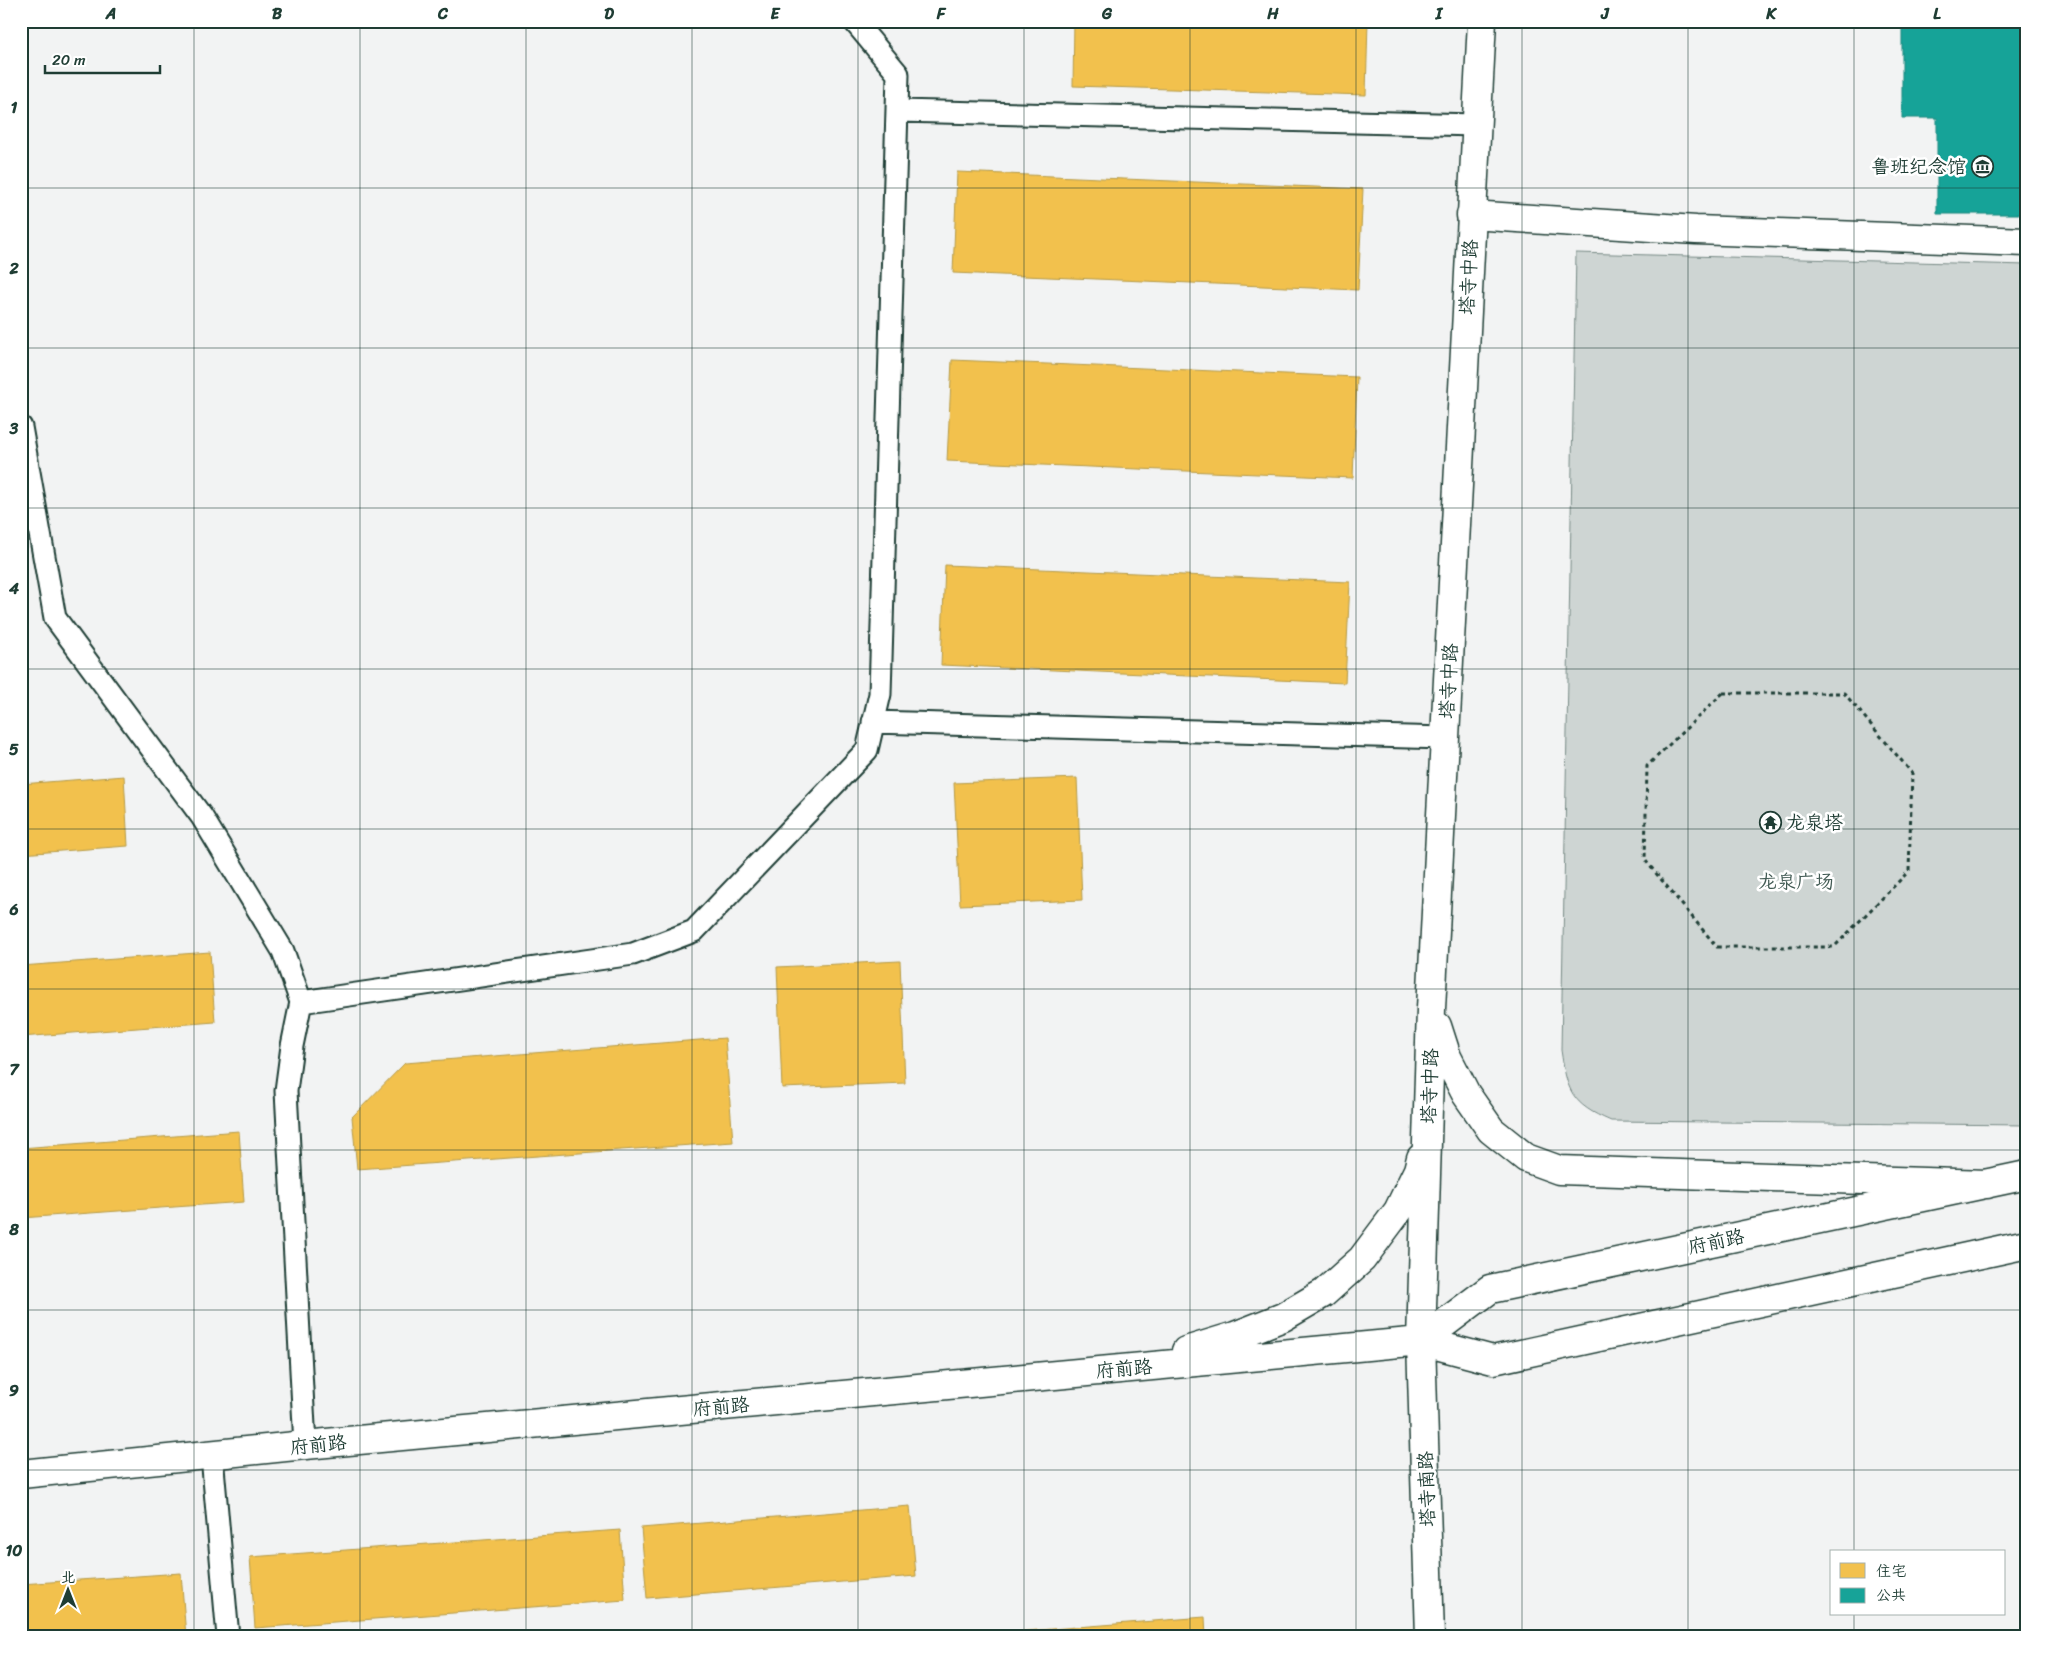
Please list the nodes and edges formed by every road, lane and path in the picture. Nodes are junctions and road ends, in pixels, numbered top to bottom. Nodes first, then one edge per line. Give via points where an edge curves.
1 (854, 21) edge
2 (1482, 21) edge
3 (898, 111) junction
4 (1476, 125) junction
5 (1471, 215) junction
6 (2027, 242) edge
7 (21, 427) edge
8 (873, 722) junction
9 (1445, 738) junction
10 (1647, 766) joint
11 (301, 1002) junction
12 (1431, 1009) junction
13 (1428, 1122) junction
14 (2027, 1175) edge
15 (1987, 1184) junction
16 (2027, 1244) edge
17 (1421, 1341) junction
18 (1134, 1367) junction
19 (305, 1445) junction
20 (212, 1456) junction
21 (21, 1474) edge
22 (228, 1637) edge
23 (1430, 1637) edge

1 - 3 lane via 898,74
2 - 4 main road, 塔寺中路
3 - 4 lane
3 - 8 lane via 880,694
4 - 5 main road, 塔寺中路
5 - 6 main road via 1696,230
5 - 9 main road, 塔寺中路
7 - 11 lane via 55,618 202,817 283,951
8 - 9 lane
8 - 11 lane via 866,750 694,931 633,954
9 - 12 main road, 塔寺中路
10 - 10 path via 1723,693 1844,693 1912,773 1909,871 1834,947 1717,947 1645,860
11 - 19 lane via 286,1091
12 - 13 main road, 塔寺中路
12 - 15 main road via 1447,1057 1466,1094 1491,1130 1526,1158 1558,1170
13 - 17 main road, 塔寺中路
13 - 18 main road via 1418,1170 1398,1211 1362,1259 1324,1293 1283,1317 1235,1336
14 - 15 main road, 府前路
15 - 17 main road, 府前路 via 1490,1289
16 - 17 main road, 府前路 via 1493,1360
17 - 18 main road, 府前路
17 - 23 main road, 塔寺南路
18 - 19 main road, 府前路
19 - 20 main road, 府前路
20 - 21 main road, 府前路
20 - 22 lane

